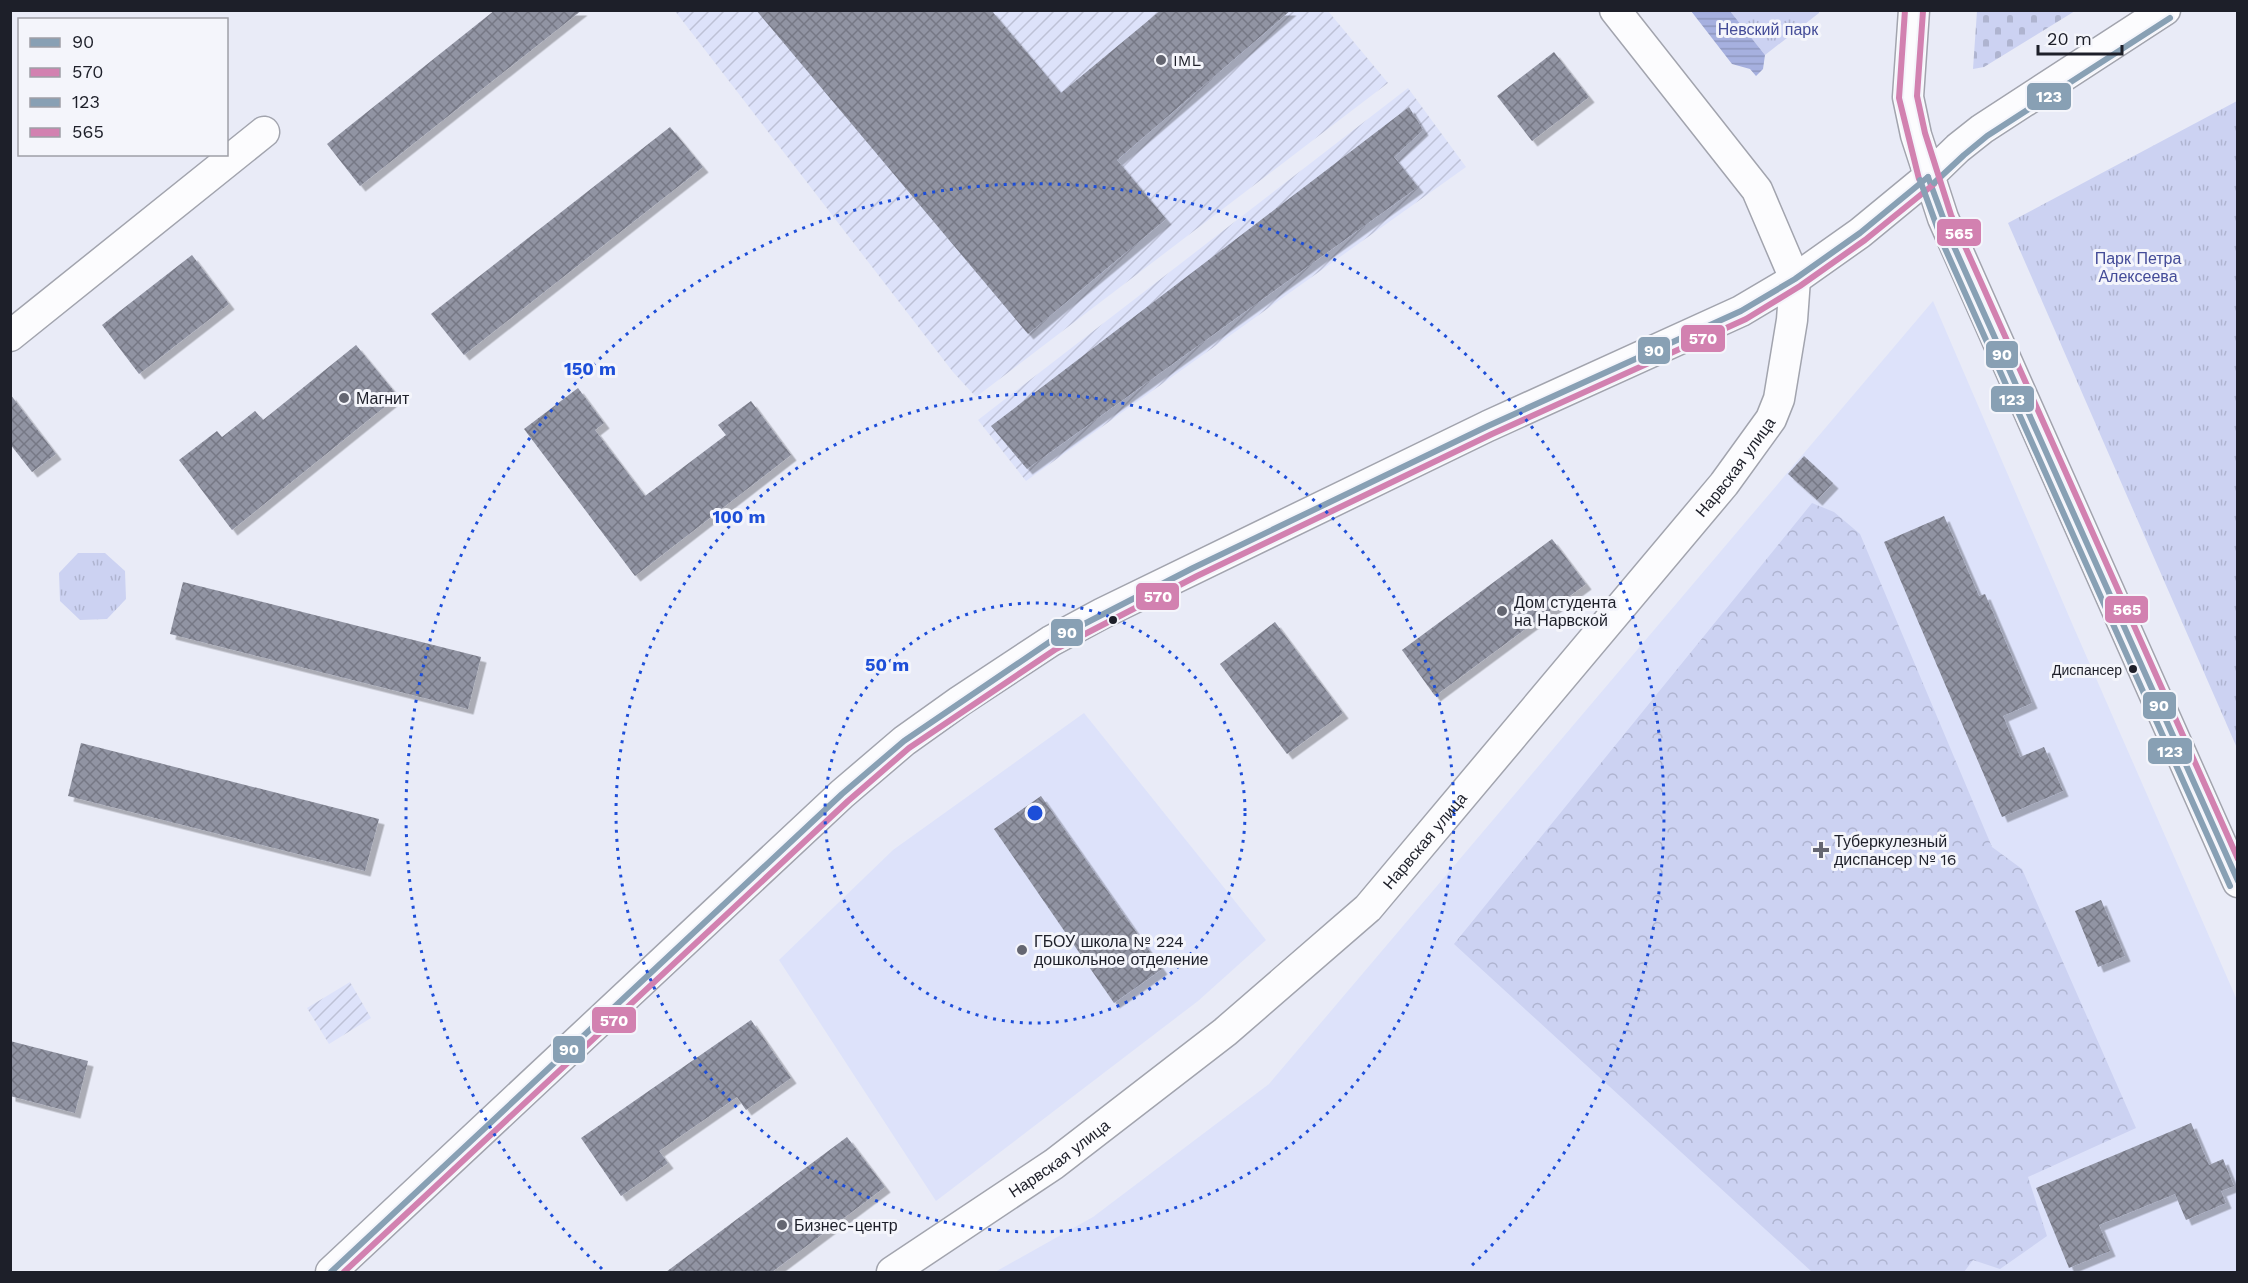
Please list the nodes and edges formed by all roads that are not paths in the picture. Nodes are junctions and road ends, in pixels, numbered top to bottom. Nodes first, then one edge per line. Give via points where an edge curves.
1 (1615, 10) edge
2 (1914, 10) edge
3 (2165, 10) edge
4 (264, 132) dead end
5 (1928, 177) junction
6 (1795, 279) junction
7 (10, 336) edge
8 (2238, 882) edge
9 (331, 1272) edge
10 (892, 1272) edge

1 - 6 street via 1757,190
2 - 5 street via 1908,97
3 - 5 street via 1982,129
4 - 7 street
5 - 6 street via 1860,233
5 - 8 street via 1952,242
6 - 9 street via 1741,311 1488,426 1050,641 904,741 842,794
6 - 10 street, Нарвская улица via 1783,382 1771,418 1724,484 1368,908 1225,1032 1063,1157

